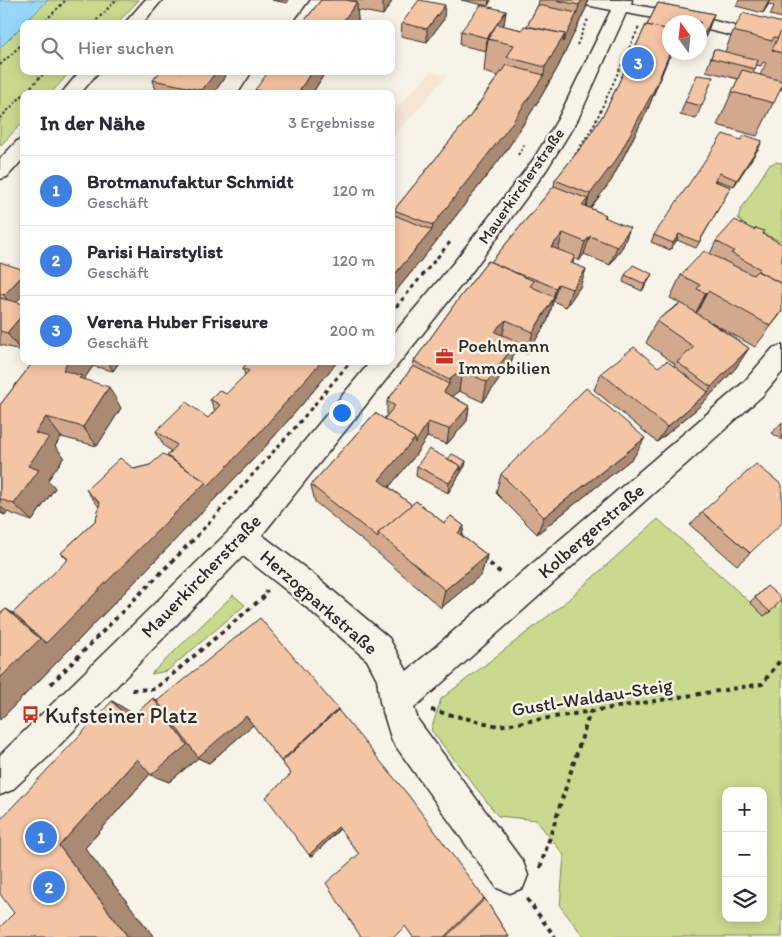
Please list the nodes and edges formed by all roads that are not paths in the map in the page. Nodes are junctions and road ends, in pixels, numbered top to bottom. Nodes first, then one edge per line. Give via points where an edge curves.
1 (154, 0) edge
2 (320, 0) edge
3 (591, 1) edge
4 (622, 3) edge
5 (668, 15) edge
6 (136, 20) edge
7 (304, 20) edge
8 (707, 25) edge
9 (782, 43) edge
10 (87, 75) edge
11 (260, 75) edge
12 (73, 90) edge
13 (251, 90) edge
14 (20, 150) edge
15 (0, 172) edge
16 (395, 350) edge
17 (782, 354) edge
18 (383, 365) edge
19 (242, 537) junction
20 (396, 702) junction
21 (0, 778) edge
22 (526, 882) road end

1 - 6 street
2 - 7 street
3 - 4 street
4 - 5 street
4 - 16 street, Mauerkircherstraße via 568,119 540,164 463,267
8 - 9 street
10 - 12 street
11 - 13 street
14 - 15 street
17 - 20 street, Kolbergerstraße via 753,389
18 - 19 street, Mauerkircherstraße
19 - 20 street, Herzogparkstraße via 378,649 393,675
19 - 21 street, Mauerkircherstraße
20 - 22 street, Herzogparkstraße via 404,729

